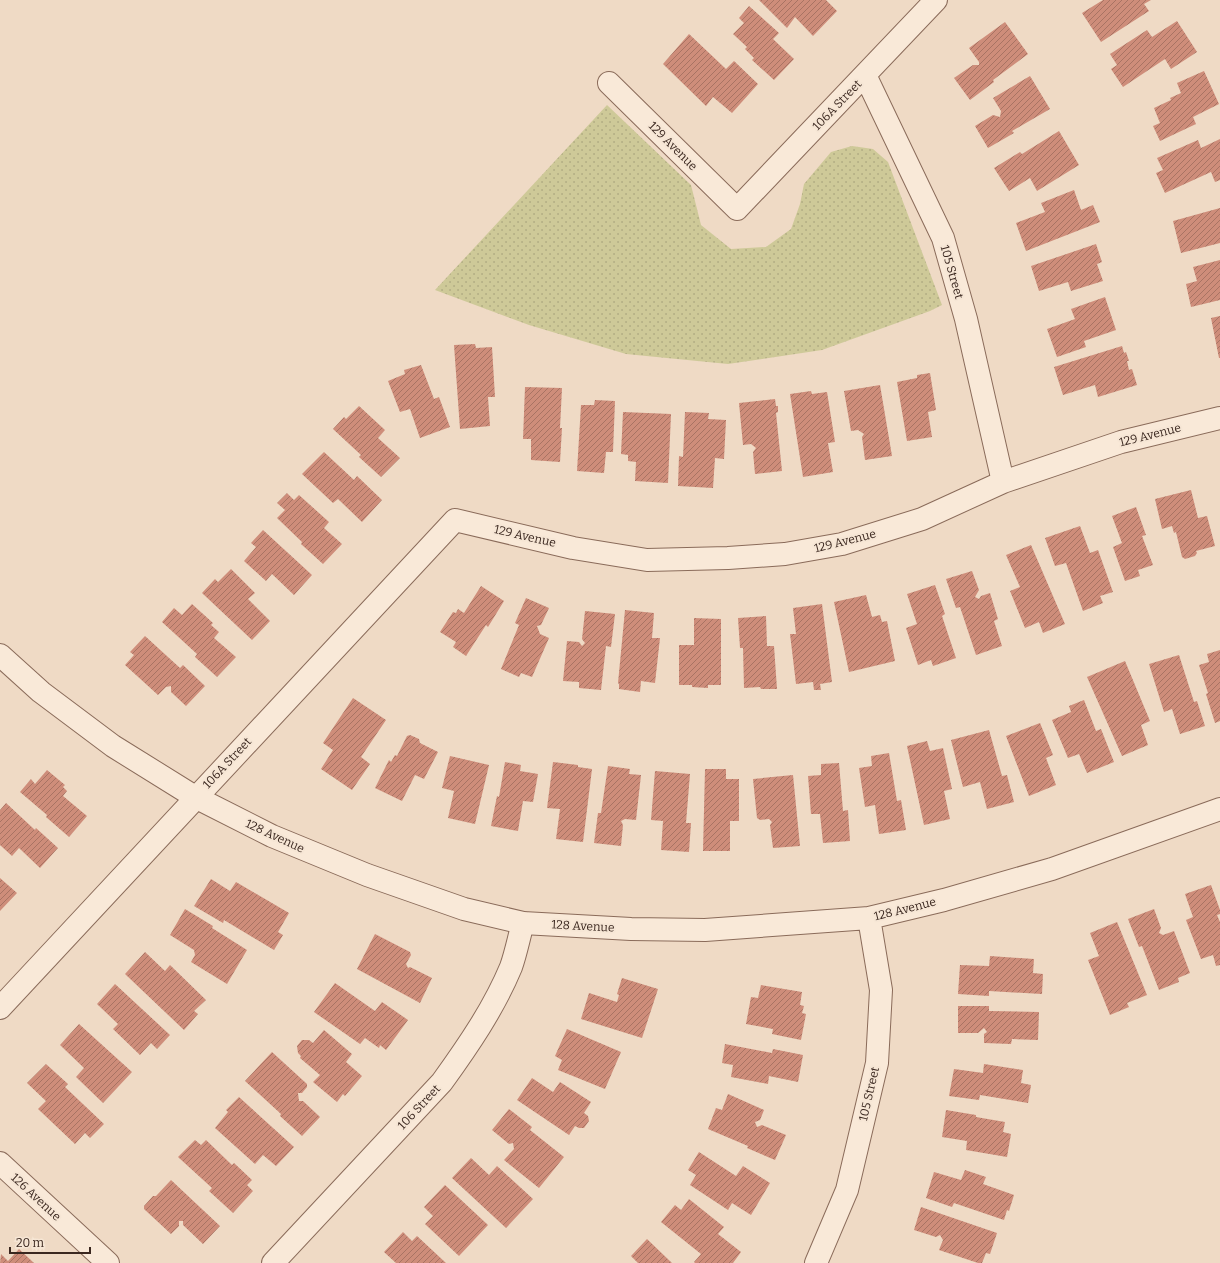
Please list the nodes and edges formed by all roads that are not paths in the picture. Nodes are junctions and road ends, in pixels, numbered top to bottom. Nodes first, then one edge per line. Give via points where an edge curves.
1 (936, 0) edge
2 (865, 75) junction
3 (609, 83) dead end
4 (737, 209) joint
5 (1220, 418) edge
6 (1003, 482) junction
7 (455, 520) joint
8 (0, 655) edge
9 (195, 797) junction
10 (1220, 809) edge
11 (869, 918) junction
12 (523, 923) junction
13 (0, 1008) edge
14 (0, 1163) edge
15 (108, 1263) edge
16 (272, 1263) edge
17 (816, 1263) edge

1 - 2 street, 106A Street
2 - 4 street, 106A Street
2 - 6 street, 105 Street via 943,238 966,319
3 - 4 street, 129 Avenue
5 - 6 street, 129 Avenue via 1121,442
6 - 7 street, 129 Avenue via 922,519 842,544 785,554 728,558 647,560 573,548
7 - 9 street, 106A Street
8 - 9 street, 128 Avenue via 41,692 113,746
9 - 12 street, 128 Avenue via 272,836 366,875 464,909
9 - 13 street, 106A Street
10 - 11 street, 128 Avenue via 1052,869 944,900
11 - 12 street, 128 Avenue via 705,930
11 - 17 street, 105 Street via 881,990 876,1063 847,1190
12 - 16 street, 106 Street via 511,966 500,992 442,1082
14 - 15 street, 126 Avenue

